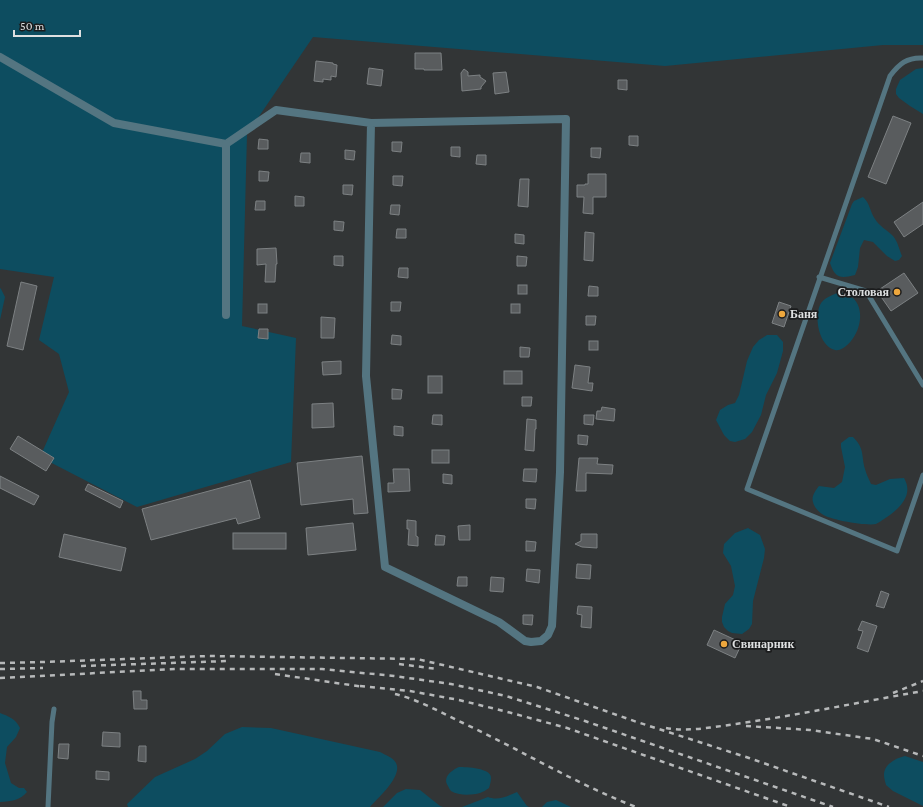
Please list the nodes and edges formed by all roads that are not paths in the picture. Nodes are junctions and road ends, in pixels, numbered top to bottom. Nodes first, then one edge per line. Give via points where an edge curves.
1 (0, 57) edge
2 (923, 58) edge
3 (371, 123) junction
4 (226, 144) junction
5 (820, 276) junction
6 (226, 315) dead end
7 (923, 385) edge
8 (923, 475) edge
9 (54, 709) dead end
10 (48, 807) edge

1 - 4 street via 114,123
2 - 5 lane via 905,61 897,66 890,76
3 - 3 street via 566,119 560,472 552,626 548,635 541,641 525,640 499,622 386,567 366,376
3 - 4 street via 276,110
4 - 6 street
5 - 7 lane via 866,291
5 - 8 lane via 747,489 897,551
9 - 10 lane

